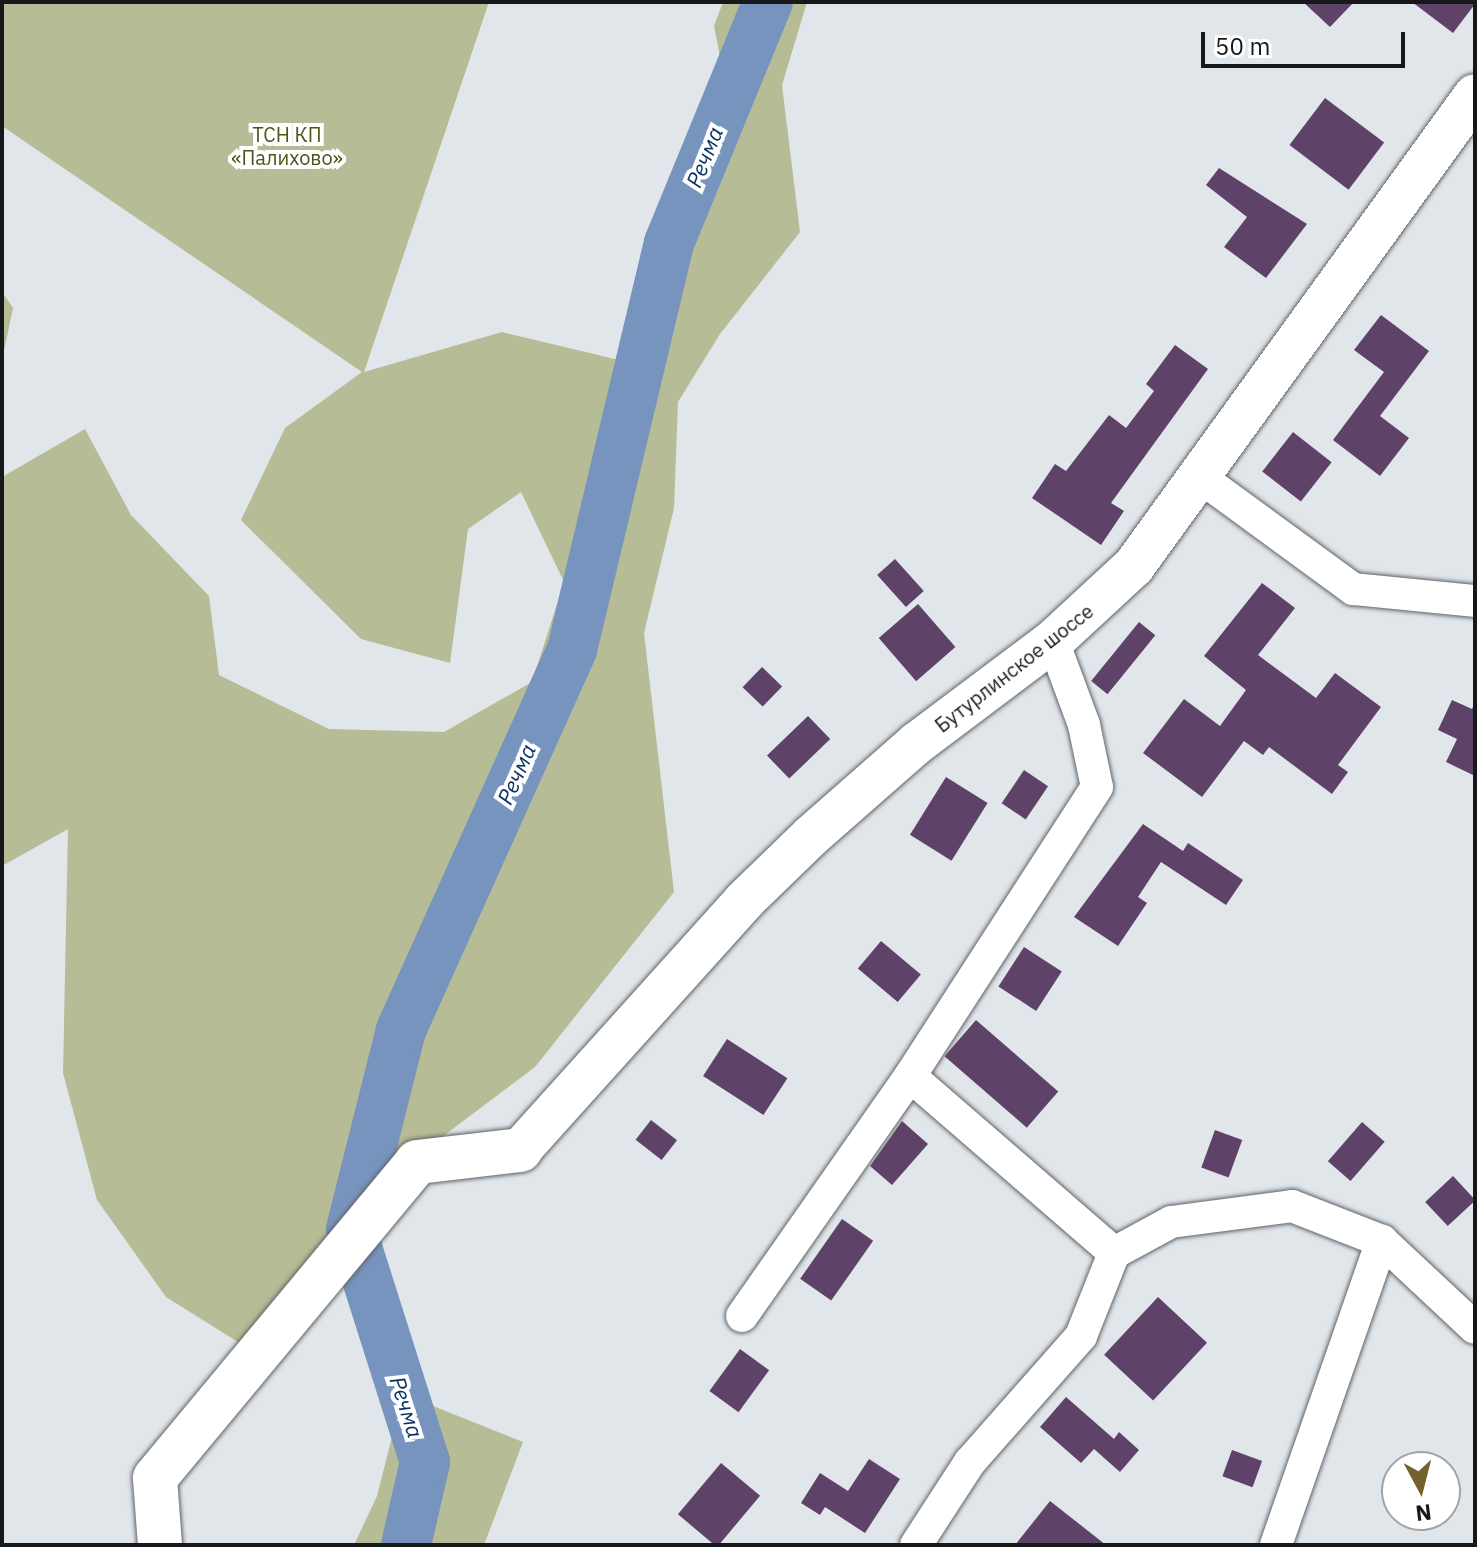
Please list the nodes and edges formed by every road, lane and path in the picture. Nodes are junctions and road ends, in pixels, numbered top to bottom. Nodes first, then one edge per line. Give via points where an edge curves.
1 (1475, 95) edge
2 (1200, 477) junction
3 (1475, 601) edge
4 (1053, 641) junction
5 (910, 1076) junction
6 (520, 1150) joint
7 (1382, 1241) junction
8 (1114, 1253) junction
9 (742, 1316) dead end
10 (1475, 1328) edge
11 (160, 1545) edge
12 (916, 1545) edge
13 (1276, 1545) edge

1 - 2 main road, Бутурлинское шоссе
2 - 3 street via 1353,589
2 - 4 main road, Бутурлинское шоссе via 1134,566
4 - 5 street via 1084,725 1097,787
4 - 6 main road, Бутурлинское шоссе via 917,743 811,836 744,901
5 - 8 street
5 - 9 street
6 - 11 highway via 417,1162 155,1478
7 - 8 street via 1292,1206 1171,1222
7 - 10 street
7 - 13 street
8 - 12 street via 1081,1336 970,1462

